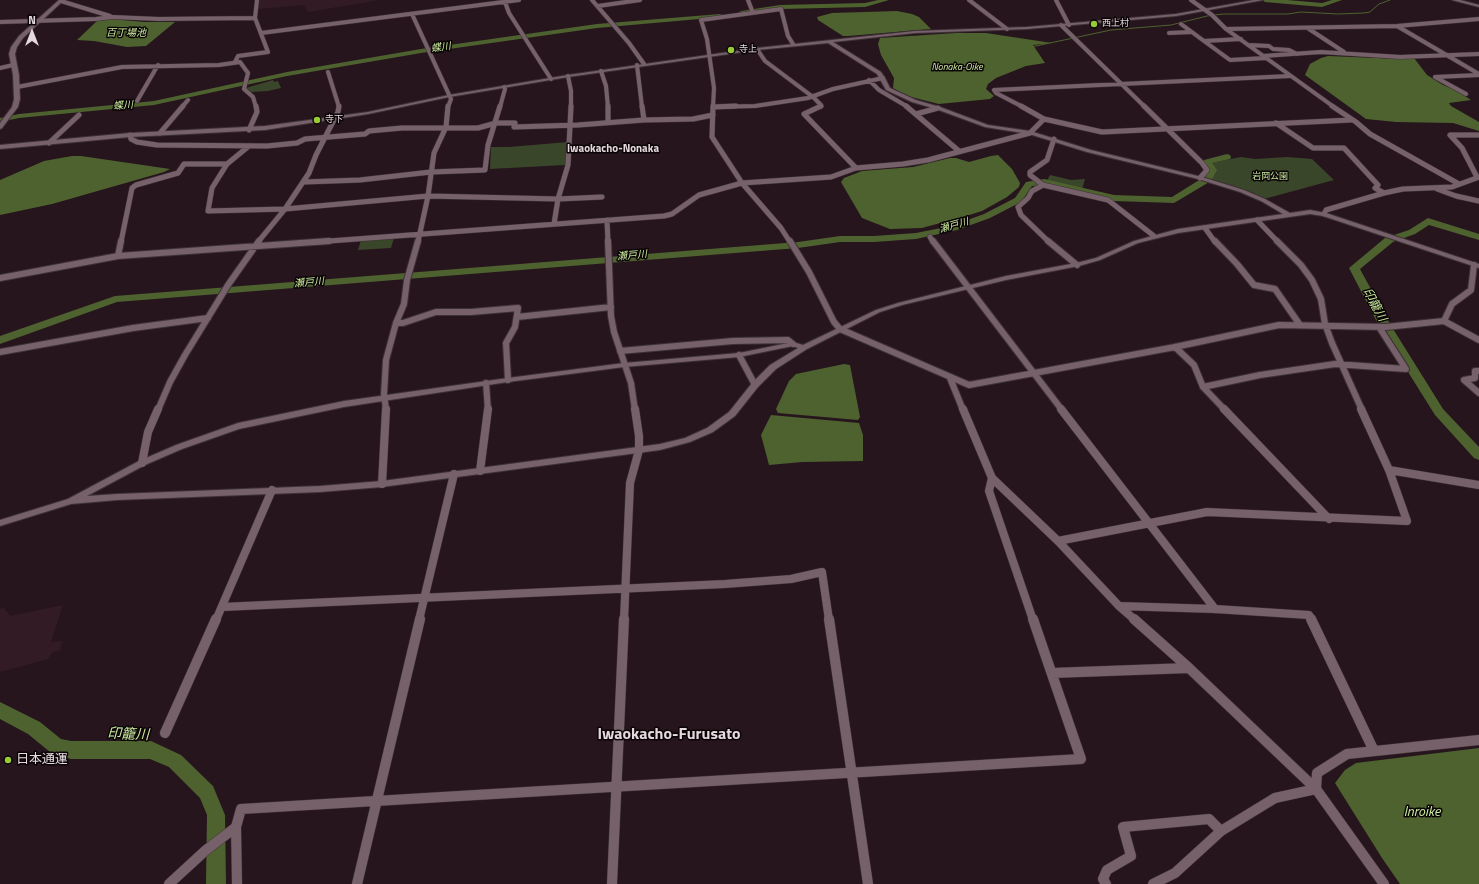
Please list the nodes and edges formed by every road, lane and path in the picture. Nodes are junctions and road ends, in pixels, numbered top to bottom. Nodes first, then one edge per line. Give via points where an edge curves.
1 (61, 0) edge
2 (257, 0) edge
3 (465, 0) edge
4 (520, 0) edge
5 (592, 0) edge
6 (640, 0) edge
7 (748, 0) edge
8 (969, 0) edge
9 (1056, 0) edge
10 (1191, 0) edge
11 (1262, 0) edge
12 (1454, 0) edge
13 (505, 2) junction
14 (468, 6) junction
15 (598, 6) junction
16 (1479, 6) edge
17 (1204, 10) junction
18 (752, 12) junction
19 (412, 14) junction
20 (112, 16) junction
21 (255, 18) junction
22 (1479, 19) edge
23 (38, 21) junction
24 (0, 22) edge
25 (1069, 24) junction
26 (1181, 24) dead end
27 (1061, 26) junction
28 (1397, 26) junction
29 (0, 27) edge
30 (1007, 29) junction
31 (1226, 29) junction
32 (1309, 29) junction
33 (1191, 32) junction
34 (261, 33) junction
35 (1169, 33) dead end
36 (1240, 39) junction
37 (828, 41) junction
38 (1204, 41) junction
39 (793, 44) junction
40 (1248, 45) junction
41 (757, 49) junction
42 (1344, 52) junction
43 (1296, 54) junction
44 (1479, 54) edge
45 (708, 55) junction
46 (1447, 55) junction
47 (1265, 57) junction
48 (235, 62) junction
49 (644, 64) junction
50 (14, 65) junction
51 (158, 65) junction
52 (637, 65) junction
53 (0, 68) edge
54 (601, 71) junction
55 (328, 72) dead end
56 (1479, 74) edge
57 (568, 76) junction
58 (1290, 76) junction
59 (884, 78) junction
60 (551, 79) junction
61 (869, 80) junction
62 (1120, 84) junction
63 (17, 87) junction
64 (504, 87) junction
65 (1466, 94) dead end
66 (449, 96) junction
67 (813, 97) junction
68 (188, 100) dead end
69 (137, 101) dead end
70 (713, 107) junction
71 (938, 108) junction
72 (916, 114) junction
73 (79, 115) dead end
74 (713, 115) junction
75 (335, 118) junction
76 (1044, 119) junction
77 (644, 120) junction
78 (1351, 120) junction
79 (608, 122) junction
80 (496, 123) junction
81 (1276, 123) junction
82 (570, 125) junction
83 (446, 127) junction
84 (0, 128) edge
85 (1166, 129) junction
86 (249, 130) junction
87 (160, 133) junction
88 (1030, 133) junction
89 (130, 135) junction
90 (1479, 135) edge
91 (325, 137) junction
92 (1054, 139) junction
93 (49, 143) junction
94 (249, 146) junction
95 (0, 147) edge
96 (959, 151) junction
97 (227, 164) junction
98 (856, 168) junction
99 (430, 172) junction
100 (1478, 177) edge
101 (1200, 178) junction
102 (304, 182) junction
103 (742, 183) junction
104 (1459, 184) junction
105 (1043, 185) junction
106 (1435, 188) junction
107 (1384, 193) junction
108 (428, 196) junction
109 (602, 197) dead end
110 (558, 199) junction
111 (1479, 201) edge
112 (285, 209) junction
113 (1324, 214) junction
114 (1289, 215) junction
115 (607, 220) junction
116 (1257, 220) junction
117 (554, 224) junction
118 (1205, 228) junction
119 (420, 234) junction
120 (1154, 236) junction
121 (930, 237) dead end
122 (254, 246) junction
123 (118, 256) junction
124 (1077, 265) junction
125 (1476, 266) edge
126 (0, 278) edge
127 (969, 287) junction
128 (611, 307) junction
129 (517, 316) junction
130 (208, 318) junction
131 (1444, 321) junction
132 (396, 323) junction
133 (1325, 324) junction
134 (1300, 325) junction
135 (1380, 326) junction
136 (840, 329) junction
137 (1479, 340) edge
138 (793, 344) junction
139 (1175, 346) junction
140 (804, 347) junction
141 (620, 351) junction
142 (0, 352) edge
143 (739, 356) junction
144 (624, 364) junction
145 (1341, 364) junction
146 (1479, 371) edge
147 (1036, 373) junction
148 (950, 378) junction
149 (508, 380) junction
150 (486, 383) junction
151 (755, 386) junction
152 (1203, 387) junction
153 (1479, 393) edge
154 (384, 398) junction
155 (638, 450) junction
156 (142, 463) junction
157 (480, 470) junction
158 (1389, 470) junction
159 (454, 474) junction
160 (992, 478) junction
161 (382, 484) junction
162 (1479, 485) edge
163 (272, 490) junction
164 (71, 501) junction
165 (1329, 519) junction
166 (0, 523) edge
167 (1151, 523) junction
168 (1058, 541) junction
169 (626, 588) junction
170 (426, 597) junction
171 (1119, 606) junction
172 (222, 607) junction
173 (1215, 609) junction
174 (1189, 668) junction
175 (1052, 673) junction
176 (165, 733) dead end
177 (1479, 740) edge
178 (1374, 751) junction
179 (852, 774) junction
180 (616, 787) junction
181 (1316, 789) junction
182 (377, 801) junction
183 (236, 827) junction
184 (1221, 831) junction
185 (169, 884) edge
186 (236, 884) edge
187 (357, 884) edge
188 (612, 884) edge
189 (868, 884) edge
190 (1106, 884) edge
191 (1153, 884) edge
192 (1384, 884) edge

1 - 20 street
1 - 23 main road
2 - 21 street
3 - 14 street
4 - 13 street
5 - 15 street
6 - 15 street
7 - 18 street
8 - 30 street
9 - 25 street
10 - 17 street
11 - 17 street
12 - 16 main road
13 - 14 street
13 - 60 street via 509,13
14 - 19 street
15 - 49 street
17 - 25 street via 1176,15
17 - 31 street
18 - 39 street via 781,9 788,36
18 - 45 street via 701,20 707,39
19 - 34 street
19 - 66 street
20 - 21 street via 158,19
20 - 23 street
21 - 34 street
22 - 28 street
23 - 24 street
23 - 29 street
23 - 50 main road via 14,47
25 - 27 street
26 - 33 street
27 - 30 street
27 - 62 street
28 - 32 street
28 - 46 street
30 - 37 street via 915,32
31 - 32 street
31 - 36 street
32 - 42 street
33 - 35 street
33 - 38 street
34 - 48 street via 268,52 238,56
36 - 38 street
36 - 40 street
37 - 39 street
37 - 59 street
38 - 47 street via 1230,60
39 - 41 street
40 - 43 street via 1269,46
40 - 47 street
41 - 45 street
41 - 67 street via 766,61
42 - 43 street
42 - 46 street via 1400,57
43 - 47 street
44 - 46 street
45 - 49 street
45 - 70 street via 714,88
46 - 56 street
47 - 58 street
48 - 51 street via 219,65
48 - 86 street via 240,62 248,73 244,89 256,102 258,112
49 - 52 street
50 - 53 street
50 - 63 main road
51 - 63 street via 122,67
51 - 69 street
52 - 54 street
52 - 77 street
54 - 57 street
54 - 79 street via 606,86
55 - 75 street via 339,107
56 - 65 street via 1435,77
57 - 60 street
57 - 82 street via 571,91
58 - 62 street
58 - 78 street
59 - 61 street
59 - 71 street via 891,91
60 - 64 street
61 - 67 street
61 - 72 street via 879,90
62 - 76 street via 994,90
62 - 85 street
63 - 84 main road via 15,107
64 - 66 street
64 - 80 street
66 - 75 street
66 - 83 street via 451,98
67 - 70 street via 755,106
67 - 98 street via 821,107 804,114
68 - 87 street
70 - 74 street
71 - 72 street
71 - 88 street via 987,126
72 - 96 street
73 - 93 street
74 - 77 street via 693,119
74 - 103 street via 712,137
75 - 86 street
75 - 91 street
76 - 85 street via 1102,132
76 - 88 street
77 - 79 street
78 - 81 street
78 - 104 street via 1375,137
79 - 82 street
80 - 82 street via 515,123 514,127
80 - 83 street via 478,128
80 - 99 street via 488,145 485,170
81 - 85 street
81 - 107 street via 1313,148 1344,148 1378,185 1375,188
82 - 110 street via 568,165
83 - 91 street via 385,129 365,134
83 - 99 street via 434,153
85 - 101 street via 1207,170
86 - 87 street
87 - 89 street
88 - 92 street
88 - 96 street
89 - 93 street
89 - 94 street via 131,139 137,142 157,144
90 - 100 street via 1450,135 1462,148
91 - 94 street via 305,139 297,143
91 - 102 street
92 - 101 street
92 - 105 street via 1047,160 1030,172 1030,175
93 - 95 street
94 - 97 street
96 - 98 street via 928,160
97 - 112 street via 212,188 208,210 210,212
97 - 123 street via 184,164 178,173 132,188
98 - 103 street via 831,177
99 - 102 street via 360,180
99 - 108 street
100 - 104 street
101 - 114 street via 1263,200
102 - 112 street
103 - 115 street via 699,195 672,214
103 - 136 street via 790,241
104 - 106 street
105 - 120 street via 1108,200
105 - 124 street via 1032,190 1028,198 1018,206 1021,215
106 - 107 street via 1403,189
106 - 111 street
107 - 113 street via 1326,210
108 - 110 street
108 - 112 street
108 - 119 street
109 - 110 street
110 - 117 street
112 - 122 street
113 - 114 street via 1310,212
113 - 125 street
114 - 116 street
115 - 117 street
115 - 128 street
116 - 118 street
116 - 133 street via 1312,280 1321,299
117 - 119 street
118 - 120 street
118 - 134 street via 1254,285 1275,289
119 - 122 street
119 - 132 street via 407,280 404,304
120 - 124 street
121 - 127 street
122 - 123 street
122 - 130 street
123 - 126 street
124 - 127 street
125 - 131 street via 1471,290 1452,304
127 - 136 street via 885,309
127 - 147 street
128 - 129 street
128 - 141 street
129 - 132 street via 518,308 436,312
129 - 149 street via 515,327 506,343
130 - 142 street via 133,328
130 - 156 street via 170,382 148,432
131 - 135 street
131 - 137 street
132 - 154 street via 386,360
133 - 134 street
133 - 135 street
133 - 145 street
134 - 139 street via 1279,325
135 - 145 street via 1406,369
136 - 140 street
136 - 148 street
138 - 140 street
138 - 141 street via 788,340 733,341
138 - 143 street
139 - 147 street
139 - 152 street via 1194,365
140 - 151 street via 773,367
141 - 144 street
143 - 144 street
143 - 151 street
144 - 149 street
144 - 155 street via 635,401
145 - 152 street via 1260,375
145 - 158 street
146 - 153 street via 1475,371 1475,378 1464,380
147 - 148 street via 969,384
147 - 167 street
148 - 160 street
149 - 150 street
150 - 154 street
150 - 157 street via 488,406
151 - 155 street via 732,414 710,430 687,440
152 - 165 street
154 - 156 street via 238,426
154 - 161 street via 386,403
155 - 157 street
155 - 169 street via 630,483
156 - 164 street
157 - 159 street
158 - 162 street
158 - 165 street via 1407,521
159 - 161 street
159 - 170 street
160 - 168 street
160 - 175 street via 989,491
161 - 163 street
163 - 164 street
163 - 172 street
164 - 166 street
165 - 167 street via 1207,512
167 - 168 street
167 - 173 street
168 - 171 street
169 - 170 street
169 - 179 street via 791,579 822,572
169 - 180 street
170 - 172 street
170 - 182 street
171 - 173 street
171 - 174 street
172 - 176 street
173 - 178 street via 1309,615
174 - 175 street
174 - 181 street
175 - 179 street via 1081,759
177 - 178 street
178 - 181 street via 1347,754 1323,769 1318,773
179 - 180 street
179 - 189 street
180 - 182 street
180 - 188 street
181 - 184 street via 1275,798
181 - 192 street
182 - 183 street via 241,809
182 - 187 street
183 - 185 street
183 - 186 street
184 - 190 street via 1209,819 1123,827 1132,856 1107,870 1103,879
184 - 191 street via 1174,873

